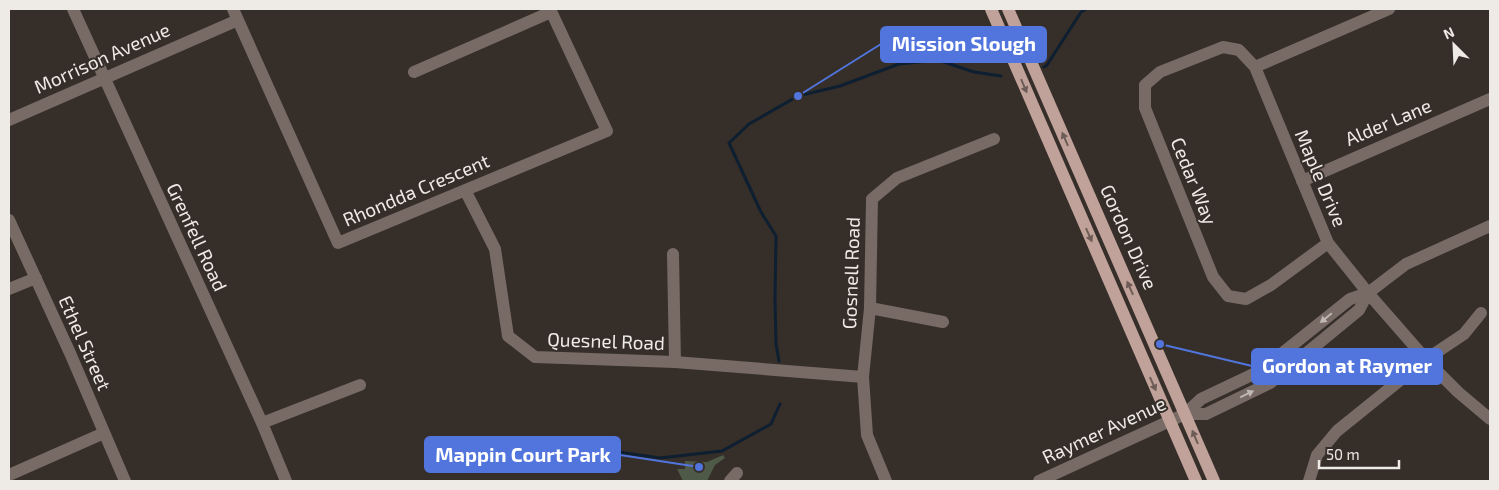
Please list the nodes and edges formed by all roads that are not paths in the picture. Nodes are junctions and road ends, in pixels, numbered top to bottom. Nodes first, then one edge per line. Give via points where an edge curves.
1 (73, 9) edge
2 (991, 9) edge
3 (1008, 9) edge
4 (1389, 9) edge
5 (550, 10) edge
6 (236, 14) edge
7 (1255, 67) junction
8 (414, 72) dead end
9 (103, 78) junction
10 (1490, 99) edge
11 (9, 120) edge
12 (994, 139) dead end
13 (1302, 181) junction
14 (465, 190) junction
15 (9, 220) edge
16 (1490, 226) edge
17 (1328, 243) junction
18 (673, 254) dead end
19 (36, 278) junction
20 (9, 289) edge
21 (1368, 293) junction
22 (870, 308) junction
23 (1481, 313) dead end
24 (943, 322) dead end
25 (1425, 360) junction
26 (675, 362) junction
27 (863, 377) junction
28 (360, 385) dead end
29 (1185, 414) junction
30 (1490, 419) edge
31 (1170, 421) junction
32 (262, 423) junction
33 (104, 433) junction
34 (9, 475) edge
35 (124, 481) edge
36 (286, 481) edge
37 (886, 481) edge
38 (1039, 481) edge
39 (1196, 481) edge
40 (1214, 481) edge
41 (1309, 481) edge

1 - 9 street, Grenfell Road
2 -> 31 main road, Gordon Drive
29 -> 3 main road, Gordon Drive
4 - 7 street
5 - 8 street
5 - 14 street, Rhondda Crescent via 607,132
6 - 9 street, Morrison Avenue
6 - 14 street, Rhondda Crescent via 338,243
7 - 13 street, Maple Drive
7 - 17 street, Cedar Way via 1240,50 1223,46 1160,72 1145,85 1145,108 1213,277 1228,296 1246,299 1271,285
9 - 11 street, Morrison Avenue
9 - 32 street, Grenfell Road
10 - 13 street, Alder Lane
12 - 22 street, Gosnell Road via 897,178 872,199
13 - 17 street, Maple Drive
14 - 26 street, Quesnel Road via 495,249 508,336 535,357
15 - 19 street, Ethel Street
16 - 21 street, Raymer Avenue via 1406,264
17 - 21 street, Maple Drive
18 - 26 street
19 - 20 street
19 - 33 street, Ethel Street
21 - 25 street, Maple Drive
21 - 29 street, Raymer Avenue via 1359,310 1270,383 1206,414
22 - 24 street
22 - 27 street, Gosnell Road
23 - 25 street via 1464,334
25 - 30 street, Maple Drive
25 - 41 street via 1337,431 1317,455
26 - 27 street, Quesnel Road
27 - 37 street, Gosnell Road via 867,435
28 - 32 street
29 - 31 street, Raymer Avenue
40 -> 29 main road, Gordon Drive
31 - 38 street, Raymer Avenue
31 - 39 main road, Gordon Drive
32 - 36 street, Grenfell Road
33 - 34 street
33 - 35 street, Ethel Street

